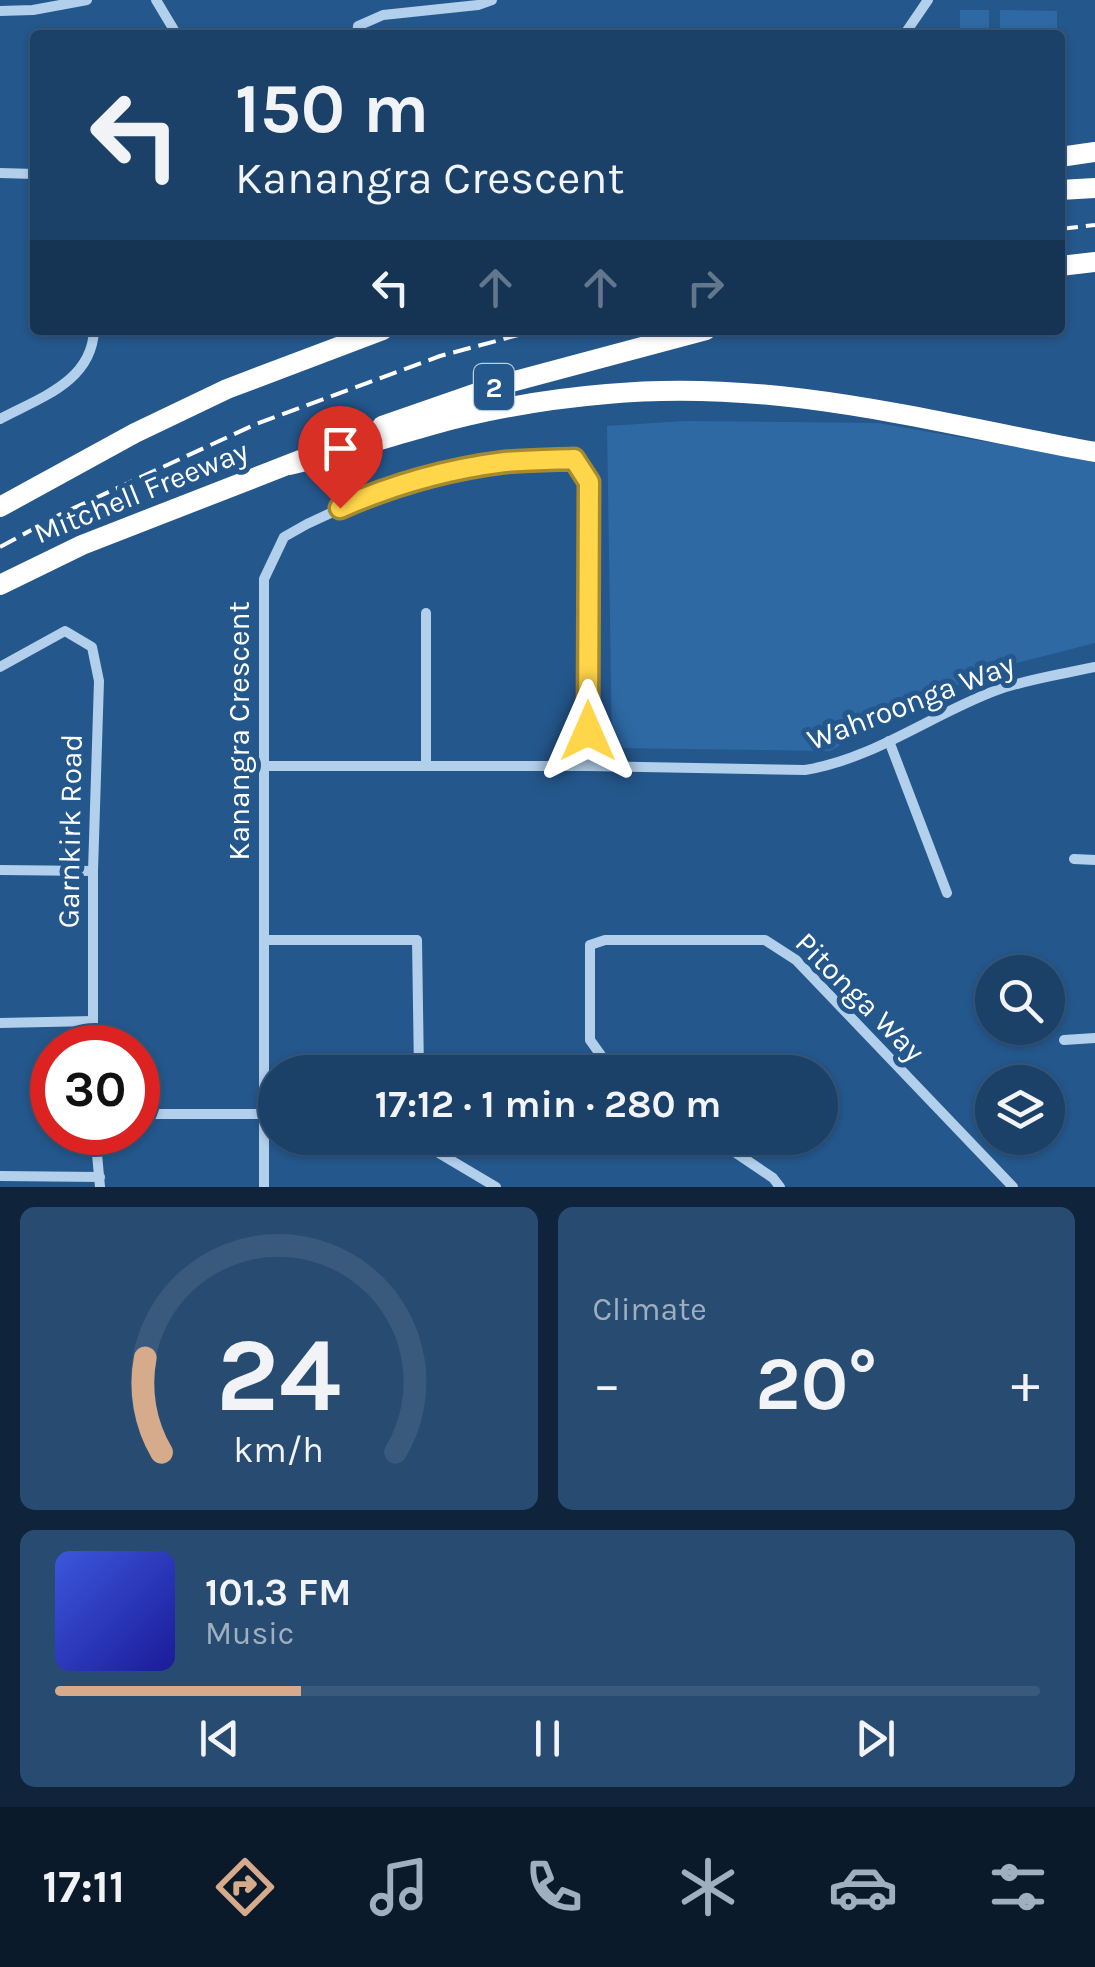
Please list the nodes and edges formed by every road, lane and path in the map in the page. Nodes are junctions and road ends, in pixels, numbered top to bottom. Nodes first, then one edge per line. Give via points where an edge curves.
1 (87, 0) edge
2 (156, 0) edge
3 (492, 0) edge
4 (928, 0) edge
5 (0, 11) edge
6 (174, 30) edge
7 (358, 30) edge
8 (907, 30) edge
9 (1095, 152) edge
10 (1065, 156) edge
11 (0, 172) edge
12 (30, 174) edge
13 (1095, 188) edge
14 (1065, 190) edge
15 (1095, 262) edge
16 (1065, 265) edge
17 (93, 335) edge
18 (370, 335) edge
19 (687, 335) edge
20 (0, 420) edge
21 (1095, 452) edge
22 (289, 465) junction
23 (0, 507) edge
24 (0, 585) edge
25 (426, 613) dead end
26 (0, 667) edge
27 (1095, 667) edge
28 (889, 741) junction
29 (264, 766) junction
30 (426, 766) junction
31 (588, 766) junction
32 (1074, 859) dead end
33 (1095, 860) edge
34 (0, 870) edge
35 (93, 871) junction
36 (947, 894) dead end
37 (264, 940) junction
38 (93, 1022) joint
39 (0, 1023) edge
40 (1095, 1038) edge
41 (1065, 1040) edge
42 (264, 1055) edge
43 (419, 1055) edge
44 (601, 1055) edge
45 (160, 1114) edge
46 (258, 1114) edge
47 (97, 1155) edge
48 (264, 1155) edge
49 (442, 1155) edge
50 (739, 1155) edge
51 (0, 1176) edge
52 (100, 1182) edge
53 (264, 1187) edge
54 (496, 1187) edge
55 (780, 1187) edge
56 (1013, 1187) edge

1 - 5 street
2 - 6 street
3 - 7 street via 383,16
4 - 8 street
9 - 10 highway
11 - 12 street
13 - 14 highway
15 - 16 highway
17 - 20 street via 86,362 69,381
18 - 23 highway, Mitchell Freeway via 227,389
19 - 22 highway, Mitchell Freeway / 2 via 483,390
21 - 22 highway via 838,402 680,390 512,407
22 - 24 highway, Mitchell Freeway / 2 via 82,545
25 - 30 street
26 - 35 street, Garnkirk Road via 65,631 92,647 99,681
27 - 28 street, Wahroonga Way via 998,690
28 - 31 street, Wahroonga Way via 805,770
28 - 36 street
29 - 30 street, Wahroonga Way
29 - 31 street, Kanangra Crescent via 264,579 284,537 374,493 450,472 574,459 589,482
29 - 37 street, Kanangra Crescent
30 - 31 street, Wahroonga Way
32 - 33 street
34 - 35 street
35 - 38 street, Garnkirk Road
37 - 42 street, Kanangra Crescent
37 - 43 street via 417,940
38 - 39 street
40 - 41 street
44 - 56 street, Pitonga Way via 590,1040 590,945 766,940 796,960
45 - 46 street
47 - 52 street
48 - 53 street, Kanangra Crescent
49 - 54 street
50 - 55 street
51 - 52 street

